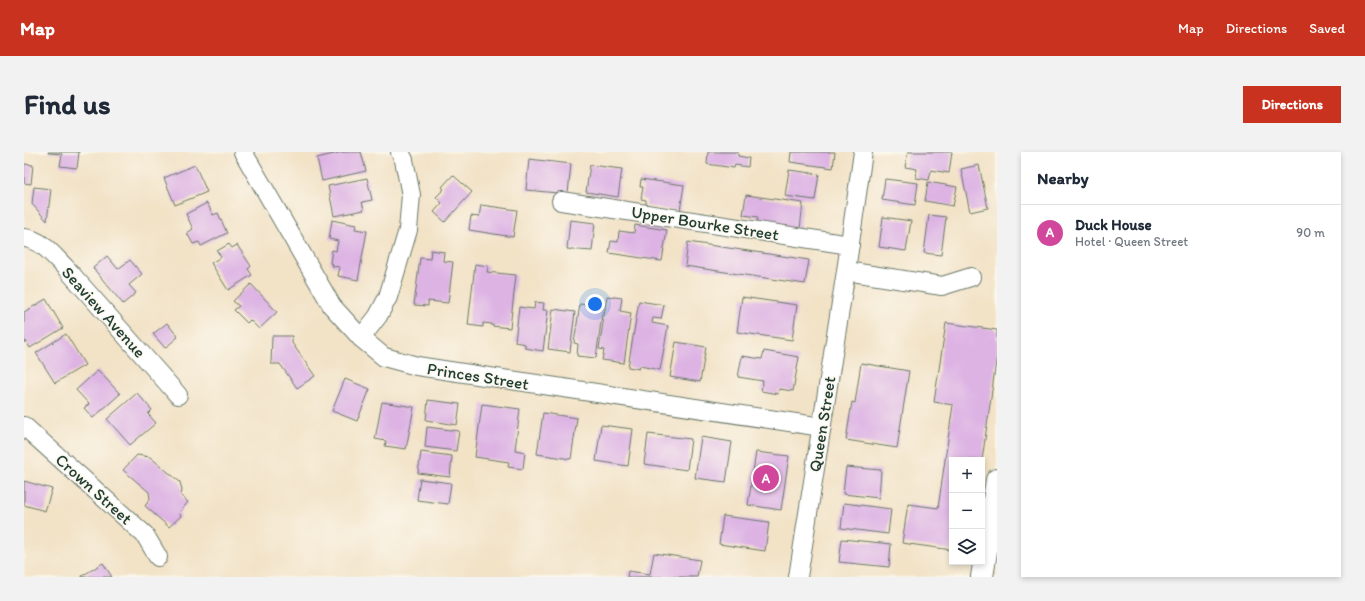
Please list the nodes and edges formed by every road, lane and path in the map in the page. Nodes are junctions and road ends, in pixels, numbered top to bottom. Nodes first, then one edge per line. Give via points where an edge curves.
1 (243, 152) edge
2 (400, 152) edge
3 (863, 152) edge
4 (561, 201) dead end
5 (24, 238) edge
6 (850, 245) junction
7 (846, 271) junction
8 (971, 277) dead end
9 (361, 338) junction
10 (178, 395) dead end
11 (24, 426) edge
12 (822, 428) junction
13 (997, 480) edge
14 (158, 556) dead end
15 (798, 577) edge
16 (982, 577) edge

1 - 9 street, Princes Street via 332,306
2 - 9 street via 411,195 408,230 388,297 378,316
3 - 6 street, Queen Street
4 - 6 street, Upper Bourke Street
5 - 10 street, Seaview Avenue via 31,238 46,248 65,267
6 - 7 street, Queen Street
7 - 8 street via 942,286
7 - 12 street, Queen Street
9 - 12 street, Princes Street via 384,357 417,366
11 - 14 street, Crown Street via 145,535
12 - 15 street, Queen Street
13 - 16 highway

